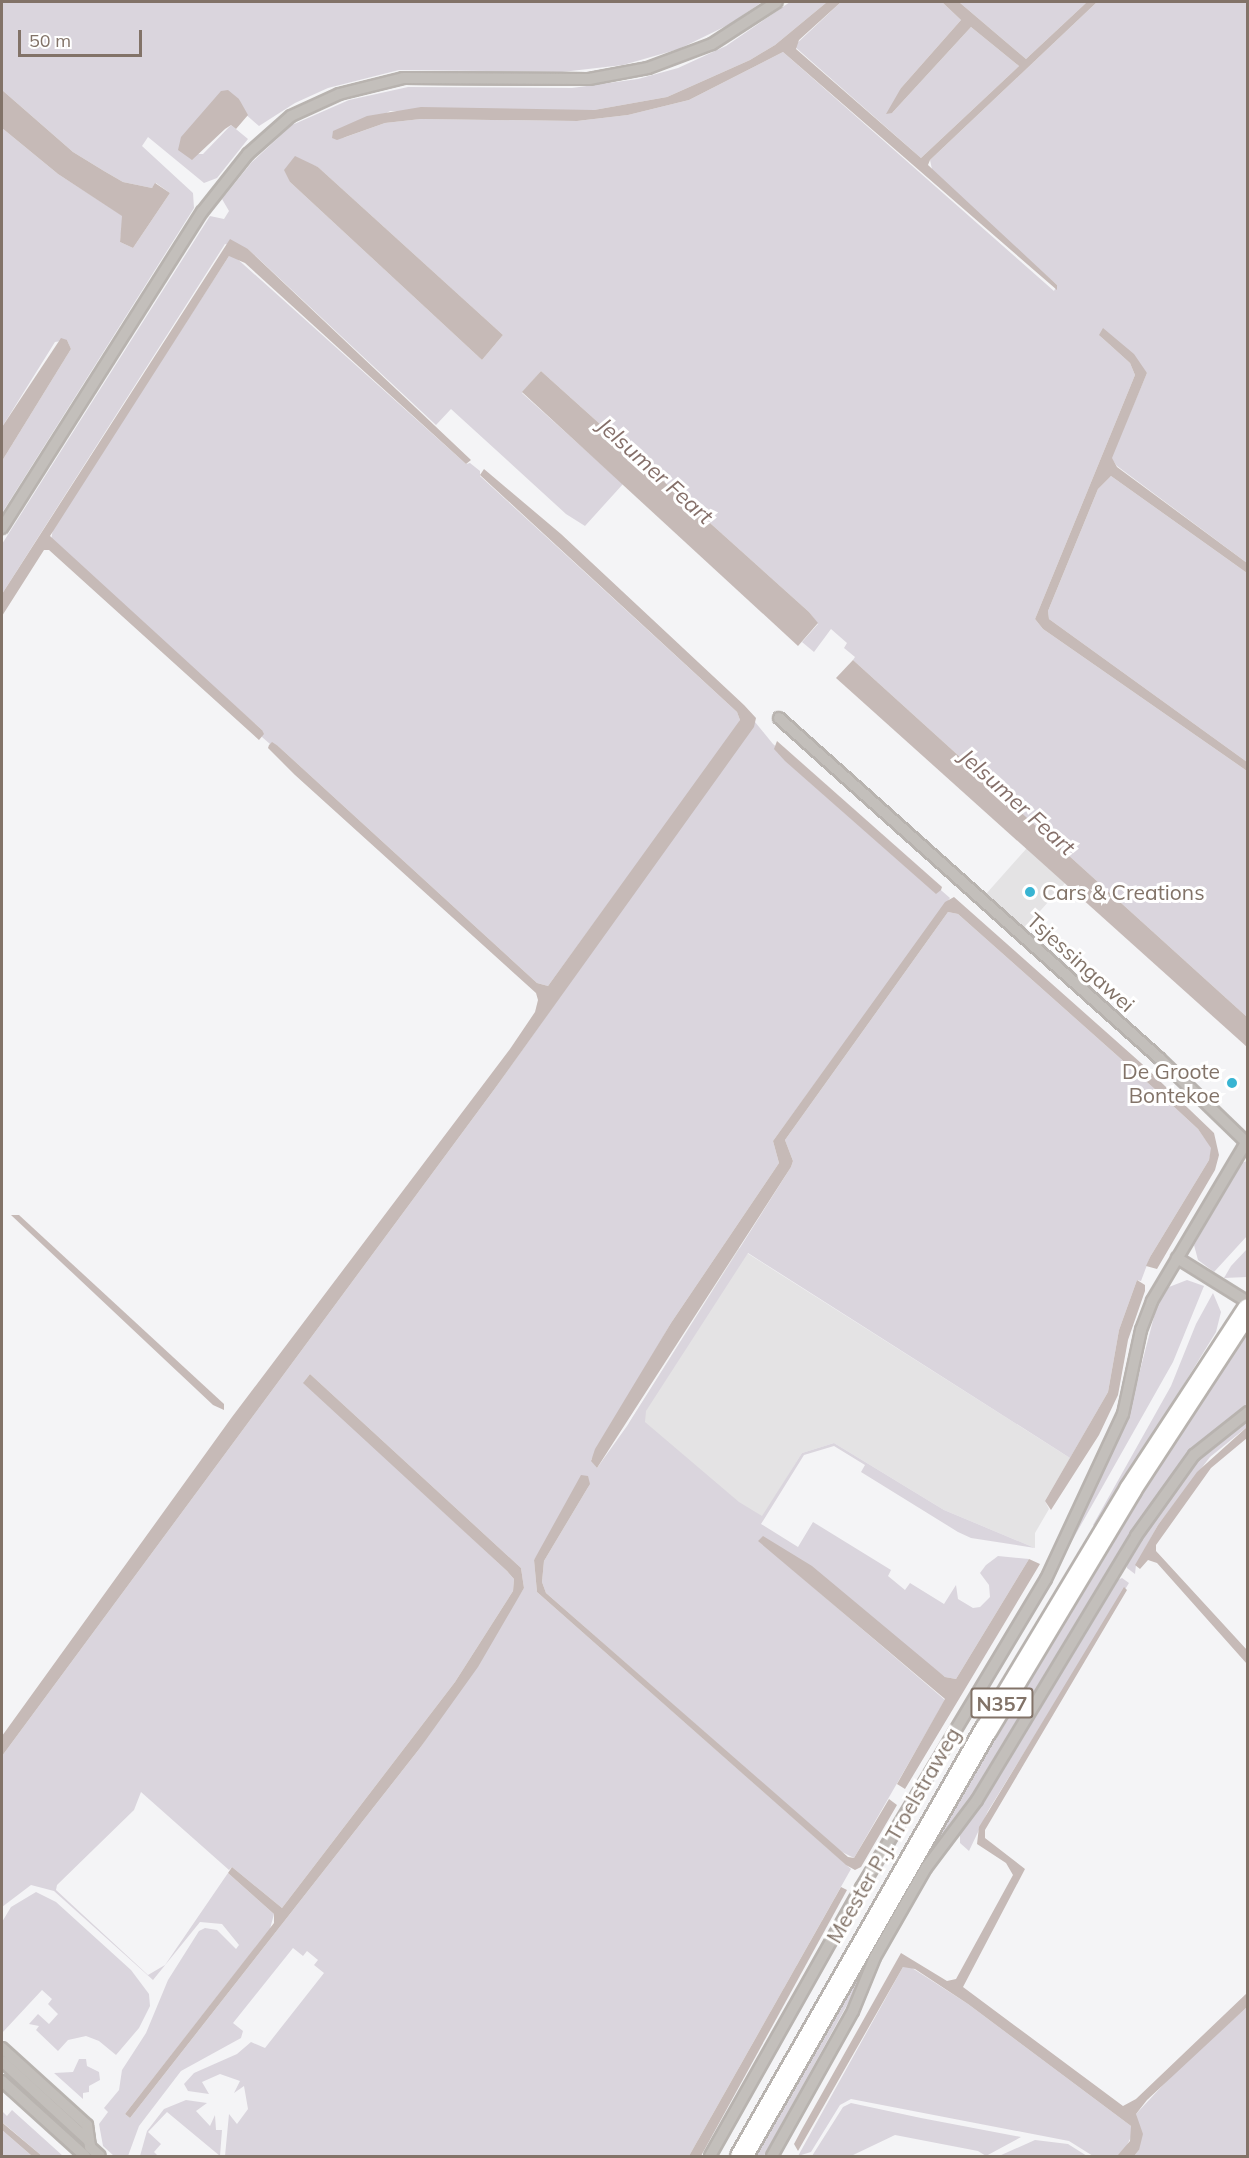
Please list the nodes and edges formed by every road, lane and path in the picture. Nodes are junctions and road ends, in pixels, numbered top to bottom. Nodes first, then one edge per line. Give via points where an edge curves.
1 (777, 2) edge
2 (2, 528) edge
3 (779, 718) dead end
4 (1247, 1143) edge
5 (1177, 1258) junction
6 (1248, 1302) edge
7 (1248, 1309) edge
8 (1248, 1412) edge
9 (2, 2048) edge
10 (2, 2061) edge
11 (2, 2081) edge
12 (89, 2141) junction
13 (85, 2157) edge
14 (100, 2157) edge
15 (710, 2157) edge
16 (741, 2157) edge
17 (772, 2157) edge

1 - 2 street via 712,44 648,68 589,79 544,81 403,78 339,94 291,116 248,154 202,212
3 - 4 street, Tsjessingawei via 1159,1058
4 - 5 street, Tsjessingawei
5 - 6 street
5 - 15 street, Meester P.J. Troelstraweg via 1145,1316 1123,1414 1046,1579 866,1879
7 - 16 main road, Meester P.J. Troelstraweg / N357 via 1130,1489 986,1729
8 - 17 street via 1194,1455 1136,1536 977,1800 926,1868 881,1946 853,2011
9 - 12 street via 87,2125
10 - 12 street
11 - 13 street
12 - 14 street

